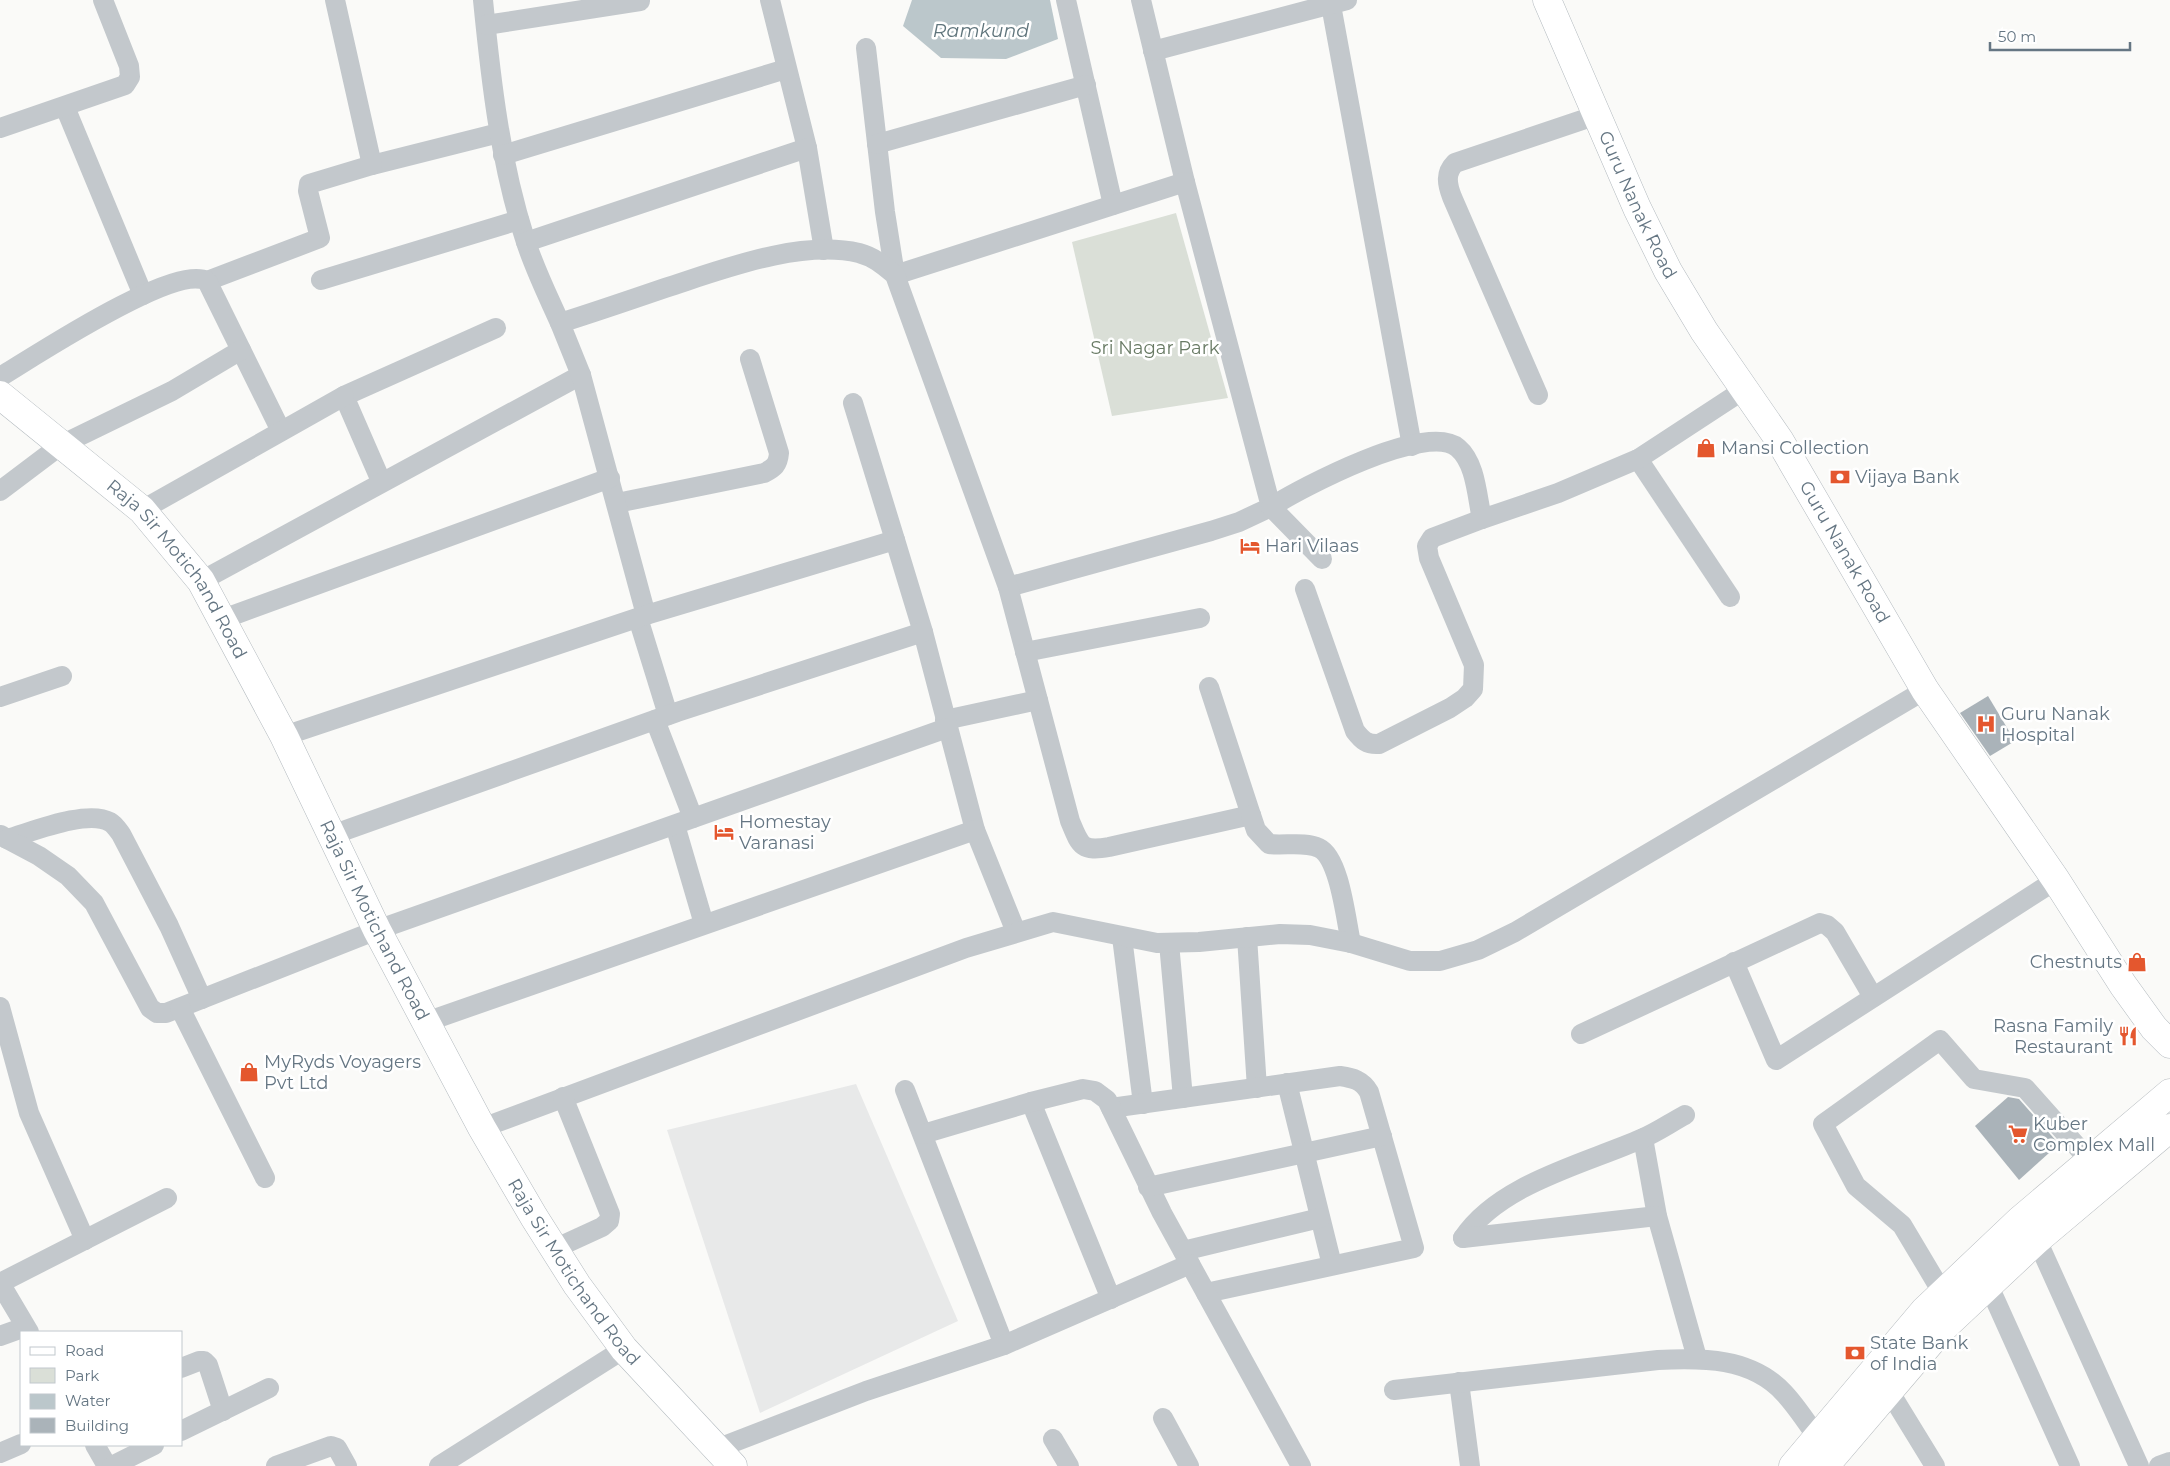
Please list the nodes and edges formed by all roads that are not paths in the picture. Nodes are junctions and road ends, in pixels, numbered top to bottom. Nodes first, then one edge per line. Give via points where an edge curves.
1 (102, 0) edge
2 (335, 0) edge
3 (483, 0) edge
4 (770, 0) edge
5 (1066, 0) edge
6 (1141, 0) edge
7 (1547, 0) edge
8 (640, 2) dead end
9 (1338, 2) edge
10 (486, 25) junction
11 (866, 48) dead end
12 (1153, 51) junction
13 (786, 69) junction
14 (1086, 85) junction
15 (65, 107) junction
16 (1597, 115) junction
17 (0, 128) edge
18 (499, 133) junction
19 (877, 144) junction
20 (807, 148) junction
21 (503, 155) junction
22 (372, 165) junction
23 (1185, 182) junction
24 (1113, 205) junction
25 (520, 220) junction
26 (526, 242) junction
27 (824, 250) junction
28 (895, 275) junction
29 (321, 280) dead end
30 (207, 281) junction
31 (143, 294) junction
32 (560, 323) junction
33 (496, 328) dead end
34 (241, 350) junction
35 (750, 359) dead end
36 (581, 375) junction
37 (0, 377) edge
38 (1745, 389) junction
39 (1538, 394) dead end
40 (0, 395) edge
41 (344, 396) junction
42 (853, 402) dead end
43 (281, 431) junction
44 (61, 445) junction
45 (1412, 446) junction
46 (1638, 459) junction
47 (610, 478) junction
48 (381, 481) junction
49 (0, 491) edge
50 (617, 504) junction
51 (1271, 507) junction
52 (142, 510) junction
53 (1482, 519) junction
54 (895, 540) junction
55 (1322, 559) dead end
56 (201, 581) junction
57 (1008, 587) junction
58 (1305, 589) dead end
59 (1730, 597) dead end
60 (642, 616) junction
61 (1200, 618) dead end
62 (223, 619) junction
63 (923, 632) junction
64 (1025, 652) junction
65 (62, 676) dead end
66 (1209, 687) dead end
67 (1925, 690) junction
68 (0, 697) edge
69 (1038, 700) junction
70 (662, 717) junction
71 (946, 724) junction
72 (284, 736) junction
73 (1251, 815) junction
74 (684, 822) junction
75 (975, 830) junction
76 (332, 836) junction
77 (4, 837) edge
78 (2056, 880) junction
79 (704, 924) junction
80 (377, 930) junction
81 (1016, 932) junction
82 (1122, 937) junction
83 (1247, 938) junction
84 (1169, 943) junction
85 (1351, 943) junction
86 (1734, 962) junction
87 (1874, 997) junction
88 (202, 999) junction
89 (0, 1007) edge
90 (180, 1008) junction
91 (426, 1022) junction
92 (1580, 1034) dead end
93 (2162, 1036) edge
94 (2170, 1066) edge
95 (1287, 1083) junction
96 (1257, 1088) junction
97 (905, 1090) dead end
98 (2170, 1092) edge
99 (564, 1097) junction
100 (1183, 1098) junction
101 (1031, 1102) junction
102 (1142, 1104) junction
103 (1111, 1108) junction
104 (1685, 1115) dead end
105 (482, 1128) junction
106 (2170, 1128) edge
107 (923, 1134) junction
108 (1382, 1136) junction
109 (1643, 1138) junction
110 (1306, 1153) junction
111 (2090, 1161) junction
112 (265, 1178) dead end
113 (1148, 1187) junction
114 (167, 1198) dead end
115 (1658, 1216) junction
116 (1320, 1218) junction
117 (85, 1240) junction
118 (2037, 1240) junction
119 (554, 1249) junction
120 (1186, 1257) junction
121 (1332, 1265) junction
122 (0, 1283) edge
123 (1988, 1284) junction
124 (1942, 1292) junction
125 (1206, 1293) junction
126 (1111, 1299) junction
127 (27, 1329) edge
128 (0, 1336) edge
129 (1004, 1345) junction
130 (624, 1349) junction
131 (1697, 1358) junction
132 (182, 1368) edge
133 (1460, 1382) junction
134 (269, 1388) dead end
135 (1394, 1390) dead end
136 (1890, 1391) junction
137 (223, 1411) junction
138 (1163, 1418) dead end
139 (182, 1431) edge
140 (1052, 1439) dead end
141 (20, 1444) edge
142 (96, 1446) edge
143 (152, 1446) edge
144 (0, 1453) edge
145 (1824, 1453) edge
146 (724, 1458) edge
147 (2170, 1462) edge
148 (107, 1466) edge
149 (112, 1466) edge
150 (276, 1466) edge
151 (347, 1466) edge
152 (439, 1466) edge
153 (1070, 1466) edge
154 (1189, 1466) edge
155 (1301, 1466) edge
156 (1470, 1466) edge
157 (1793, 1466) edge
158 (1934, 1466) edge
159 (2070, 1466) edge
160 (2139, 1466) edge
161 (2159, 1466) edge

1 - 15 street via 130,77 125,85
2 - 22 street
3 - 10 street
4 - 13 street
5 - 14 street
6 - 12 street
7 - 16 street, Guru Nanak Road
8 - 10 street
9 - 12 street
9 - 45 street
10 - 18 street
11 - 19 street
12 - 23 street
13 - 20 street
13 - 21 street
14 - 19 street
14 - 24 street
15 - 17 street
15 - 31 street
16 - 38 street, Guru Nanak Road via 1668,271
16 - 39 street via 1472,156 1449,169 1448,186 1452,197
18 - 21 street
18 - 22 street
19 - 28 street
20 - 26 street
20 - 27 street
21 - 25 street
22 - 30 street via 309,184 320,238
23 - 24 street
23 - 51 street
24 - 28 street
25 - 26 street
25 - 29 street
26 - 32 street
27 - 28 street via 875,258
27 - 32 street via 746,263
28 - 57 street
30 - 31 street via 190,278
30 - 34 street
31 - 37 street
32 - 36 street
33 - 41 street
34 - 43 street
34 - 44 street via 172,391
35 - 50 street via 779,453 773,469 764,474
36 - 47 street
36 - 48 street
38 - 46 street
38 - 67 street, Guru Nanak Road via 1826,516
40 - 44 street, Raja Sir Motichand Road
41 - 43 street
41 - 48 street
42 - 54 street
43 - 52 street
44 - 49 street
44 - 52 street, Raja Sir Motichand Road
45 - 51 street via 1336,471
45 - 53 street via 1447,442 1466,455
46 - 53 street via 1558,493
46 - 59 street
47 - 50 street
47 - 62 street
48 - 56 street
50 - 60 street
51 - 55 street
51 - 57 street via 1211,531
52 - 56 street, Raja Sir Motichand Road
53 - 58 street via 1432,538 1427,546 1429,558 1474,665 1472,689 1450,708 1379,744 1361,740 1356,731
54 - 60 street
54 - 63 street
56 - 62 street, Raja Sir Motichand Road
57 - 64 street
60 - 70 street
60 - 72 street
61 - 64 street
62 - 72 street, Raja Sir Motichand Road
63 - 70 street
63 - 71 street
64 - 69 street
65 - 68 street
66 - 73 street
67 - 78 street, Guru Nanak Road
67 - 85 street via 1515,932 1478,950 1440,961 1410,961
69 - 71 street
69 - 73 street via 1070,821 1084,846 1092,850 1109,847
70 - 74 street
70 - 76 street
71 - 74 street
71 - 75 street
72 - 76 street, Raja Sir Motichand Road
73 - 85 street via 1262,840 1269,844 1311,846 1326,853 1336,874
74 - 79 street
74 - 80 street
75 - 79 street
75 - 81 street
76 - 80 street, Raja Sir Motichand Road
77 - 88 street via 77,820 111,822 121,834 169,926
77 - 90 street via 68,876 94,903 150,1008 157,1013
78 - 87 street
78 - 93 street, Guru Nanak Road via 2123,985
79 - 91 street
80 - 88 street
80 - 91 street, Raja Sir Motichand Road
81 - 82 street via 1053,922
81 - 99 street
82 - 84 street
82 - 102 street
83 - 84 street
83 - 85 street via 1310,935
83 - 96 street
84 - 100 street
86 - 87 street via 1820,923 1835,932
86 - 87 street via 1776,1060
86 - 92 street
88 - 90 street
89 - 117 street via 29,1113
90 - 112 street
91 - 105 street, Raja Sir Motichand Road
93 - 94 street, Guru Nanak Road
95 - 96 street
95 - 108 street via 1340,1076 1357,1080 1369,1092
95 - 110 street
96 - 100 street
97 - 107 street
98 - 111 street
99 - 105 street
99 - 119 street via 610,1214 609,1221 602,1226
100 - 102 street
101 - 103 street via 1083,1089 1095,1091
101 - 107 street
101 - 126 street
102 - 103 street
103 - 113 street
104 - 109 street
105 - 119 street, Raja Sir Motichand Road
106 - 118 street
107 - 129 street
108 - 110 street
108 - 121 street via 1414,1248
109 - 115 street
109 - 115 street via 1551,1175 1502,1201 1478,1218 1463,1238
110 - 113 street
110 - 116 street
111 - 124 street
111 - 124 street via 2025,1088 1974,1079 1940,1040 1823,1124 1856,1186 1902,1225
113 - 120 street
114 - 117 street
115 - 131 street
116 - 120 street
116 - 121 street
117 - 122 street
118 - 123 street
118 - 160 street
119 - 130 street, Raja Sir Motichand Road
120 - 125 street
120 - 126 street
121 - 125 street
122 - 127 street
123 - 136 street via 1942,1329
123 - 159 street
124 - 145 street via 1924,1311
125 - 155 street
126 - 129 street
127 - 128 street
129 - 146 street via 866,1391
130 - 146 street, Raja Sir Motichand Road
130 - 152 street
131 - 133 street
131 - 145 street via 1732,1363 1762,1375 1783,1392
132 - 137 street via 199,1360 208,1365
133 - 135 street
133 - 156 street
134 - 137 street
136 - 145 street
136 - 158 street
137 - 139 street
138 - 154 street
140 - 153 street
141 - 144 street
142 - 148 street
143 - 149 street
145 - 157 street
147 - 161 street
150 - 151 street via 331,1446 337,1448

